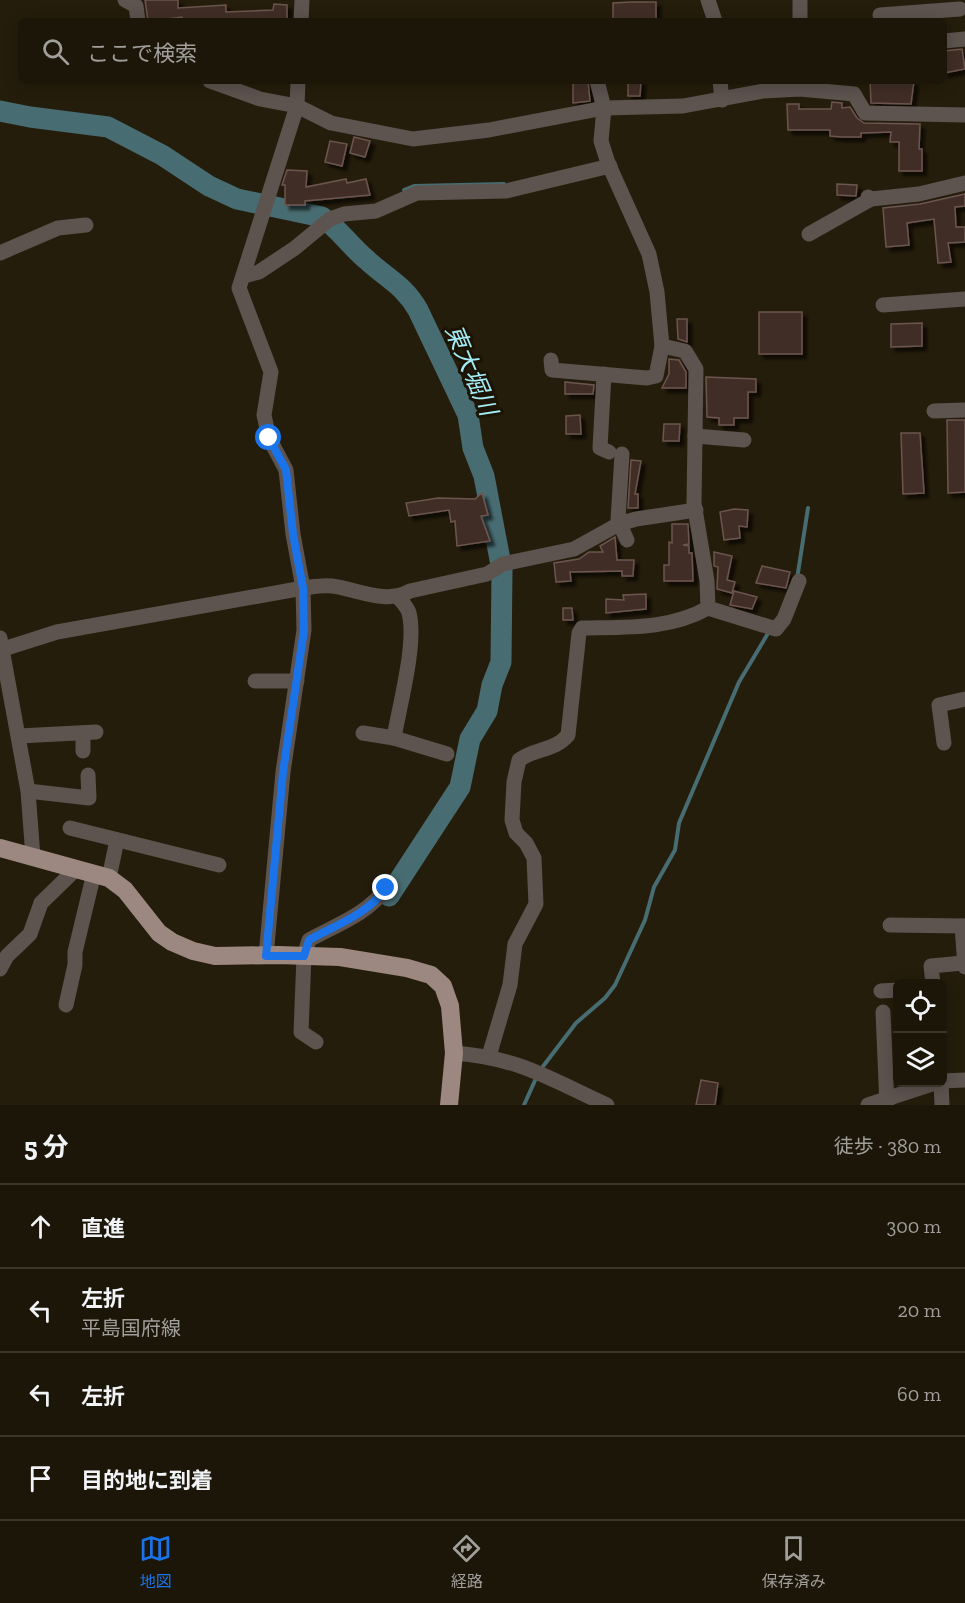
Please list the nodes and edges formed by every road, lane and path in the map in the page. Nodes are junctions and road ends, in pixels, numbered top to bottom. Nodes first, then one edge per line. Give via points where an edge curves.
1 (125, 0) edge
2 (302, 0) edge
3 (708, 0) edge
4 (800, 0) edge
5 (961, 9) edge
6 (880, 15) dead end
7 (138, 18) edge
8 (301, 18) edge
9 (714, 18) edge
10 (800, 18) edge
11 (965, 39) edge
12 (947, 41) edge
13 (218, 84) edge
14 (298, 84) edge
15 (598, 84) edge
16 (720, 84) edge
17 (800, 85) edge
18 (722, 100) junction
19 (297, 106) junction
20 (604, 108) junction
21 (965, 115) edge
22 (608, 163) junction
23 (965, 183) edge
24 (86, 225) dead end
25 (809, 234) dead end
26 (0, 253) edge
27 (244, 276) junction
28 (965, 299) edge
29 (883, 304) dead end
30 (662, 346) junction
31 (551, 360) dead end
32 (604, 374) junction
33 (965, 410) edge
34 (934, 411) dead end
35 (695, 436) junction
36 (744, 440) dead end
37 (696, 510) junction
38 (618, 522) junction
39 (627, 540) dead end
40 (799, 582) dead end
41 (303, 588) junction
42 (399, 597) junction
43 (708, 608) junction
44 (1, 646) edge
45 (255, 681) dead end
46 (297, 681) junction
47 (965, 699) edge
48 (363, 733) dead end
49 (19, 736) junction
50 (394, 738) junction
51 (944, 743) dead end
52 (83, 751) dead end
53 (447, 754) dead end
54 (87, 775) dead end
55 (28, 791) junction
56 (70, 828) dead end
57 (117, 840) junction
58 (0, 848) edge
59 (33, 857) junction
60 (219, 865) dead end
61 (76, 869) junction
62 (101, 875) junction
63 (386, 888) dead end
64 (964, 926) edge
65 (898, 929) dead end
66 (266, 956) junction
67 (304, 956) junction
68 (964, 965) edge
69 (0, 969) edge
70 (932, 979) edge
71 (893, 990) edge
72 (881, 991) dead end
73 (66, 1005) dead end
74 (883, 1012) dead end
75 (316, 1042) dead end
76 (454, 1053) junction
77 (489, 1056) junction
78 (965, 1080) edge
79 (947, 1081) edge
80 (926, 1087) edge
81 (940, 1087) edge
82 (886, 1102) edge
83 (449, 1105) edge
84 (607, 1105) edge
85 (868, 1105) edge
86 (942, 1105) edge

1 - 7 street via 136,6
2 - 8 street
3 - 9 street
4 - 10 street
5 - 6 street
11 - 12 street
13 - 19 street via 260,99
14 - 19 street
15 - 20 street
16 - 18 street
17 - 18 street
17 - 21 street via 854,94 866,114
18 - 20 street via 673,107
19 - 20 street via 331,123 413,138 489,130
19 - 27 street
20 - 22 street via 601,141
22 - 27 street via 506,191 417,193 376,211 344,214 328,220 268,266
22 - 30 street via 649,254
23 - 25 street via 919,194 869,198
24 - 26 street via 58,228
27 - 41 street via 239,288 271,372 264,415 269,438 286,470
28 - 29 street
30 - 32 street via 656,376
30 - 35 street via 685,351 696,369
31 - 32 street via 552,370
32 - 38 street via 600,448 615,453
33 - 34 street
35 - 36 street
35 - 37 street via 691,464
37 - 38 street
37 - 43 street
38 - 39 street
38 - 42 street via 574,549 501,564 487,574 410,591
40 - 43 street via 776,629
41 - 42 street via 331,586
41 - 44 street via 57,632
41 - 46 street via 304,630
42 - 50 street via 409,612 410,636
43 - 77 street via 690,619 668,625 582,628 579,633 568,735 560,745 528,753 519,760 514,782 512,820 516,833 534,858 536,904 515,944 510,984
44 - 49 street
45 - 46 street
46 - 66 street via 283,772
47 - 51 street via 939,705
48 - 50 street
49 - 52 street via 89,733
49 - 55 street
50 - 53 street
54 - 55 street via 89,798
55 - 59 street
56 - 57 street
57 - 60 street
57 - 62 street
58 - 59 main road
59 - 61 main road
61 - 62 main road
61 - 69 street via 41,903 30,934 7,956
62 - 66 main road via 125,890 159,933 172,942 215,956
62 - 73 street via 75,952
63 - 67 street via 378,900 355,916 309,940
64 - 65 street
64 - 68 street
66 - 67 main road
67 - 75 street via 302,1032
67 - 76 main road via 352,959 431,975 448,996
68 - 70 street via 931,966
71 - 72 street
74 - 82 street
76 - 77 street
76 - 83 main road
77 - 84 street via 540,1071
78 - 79 street
80 - 82 street
81 - 86 street
82 - 85 street

